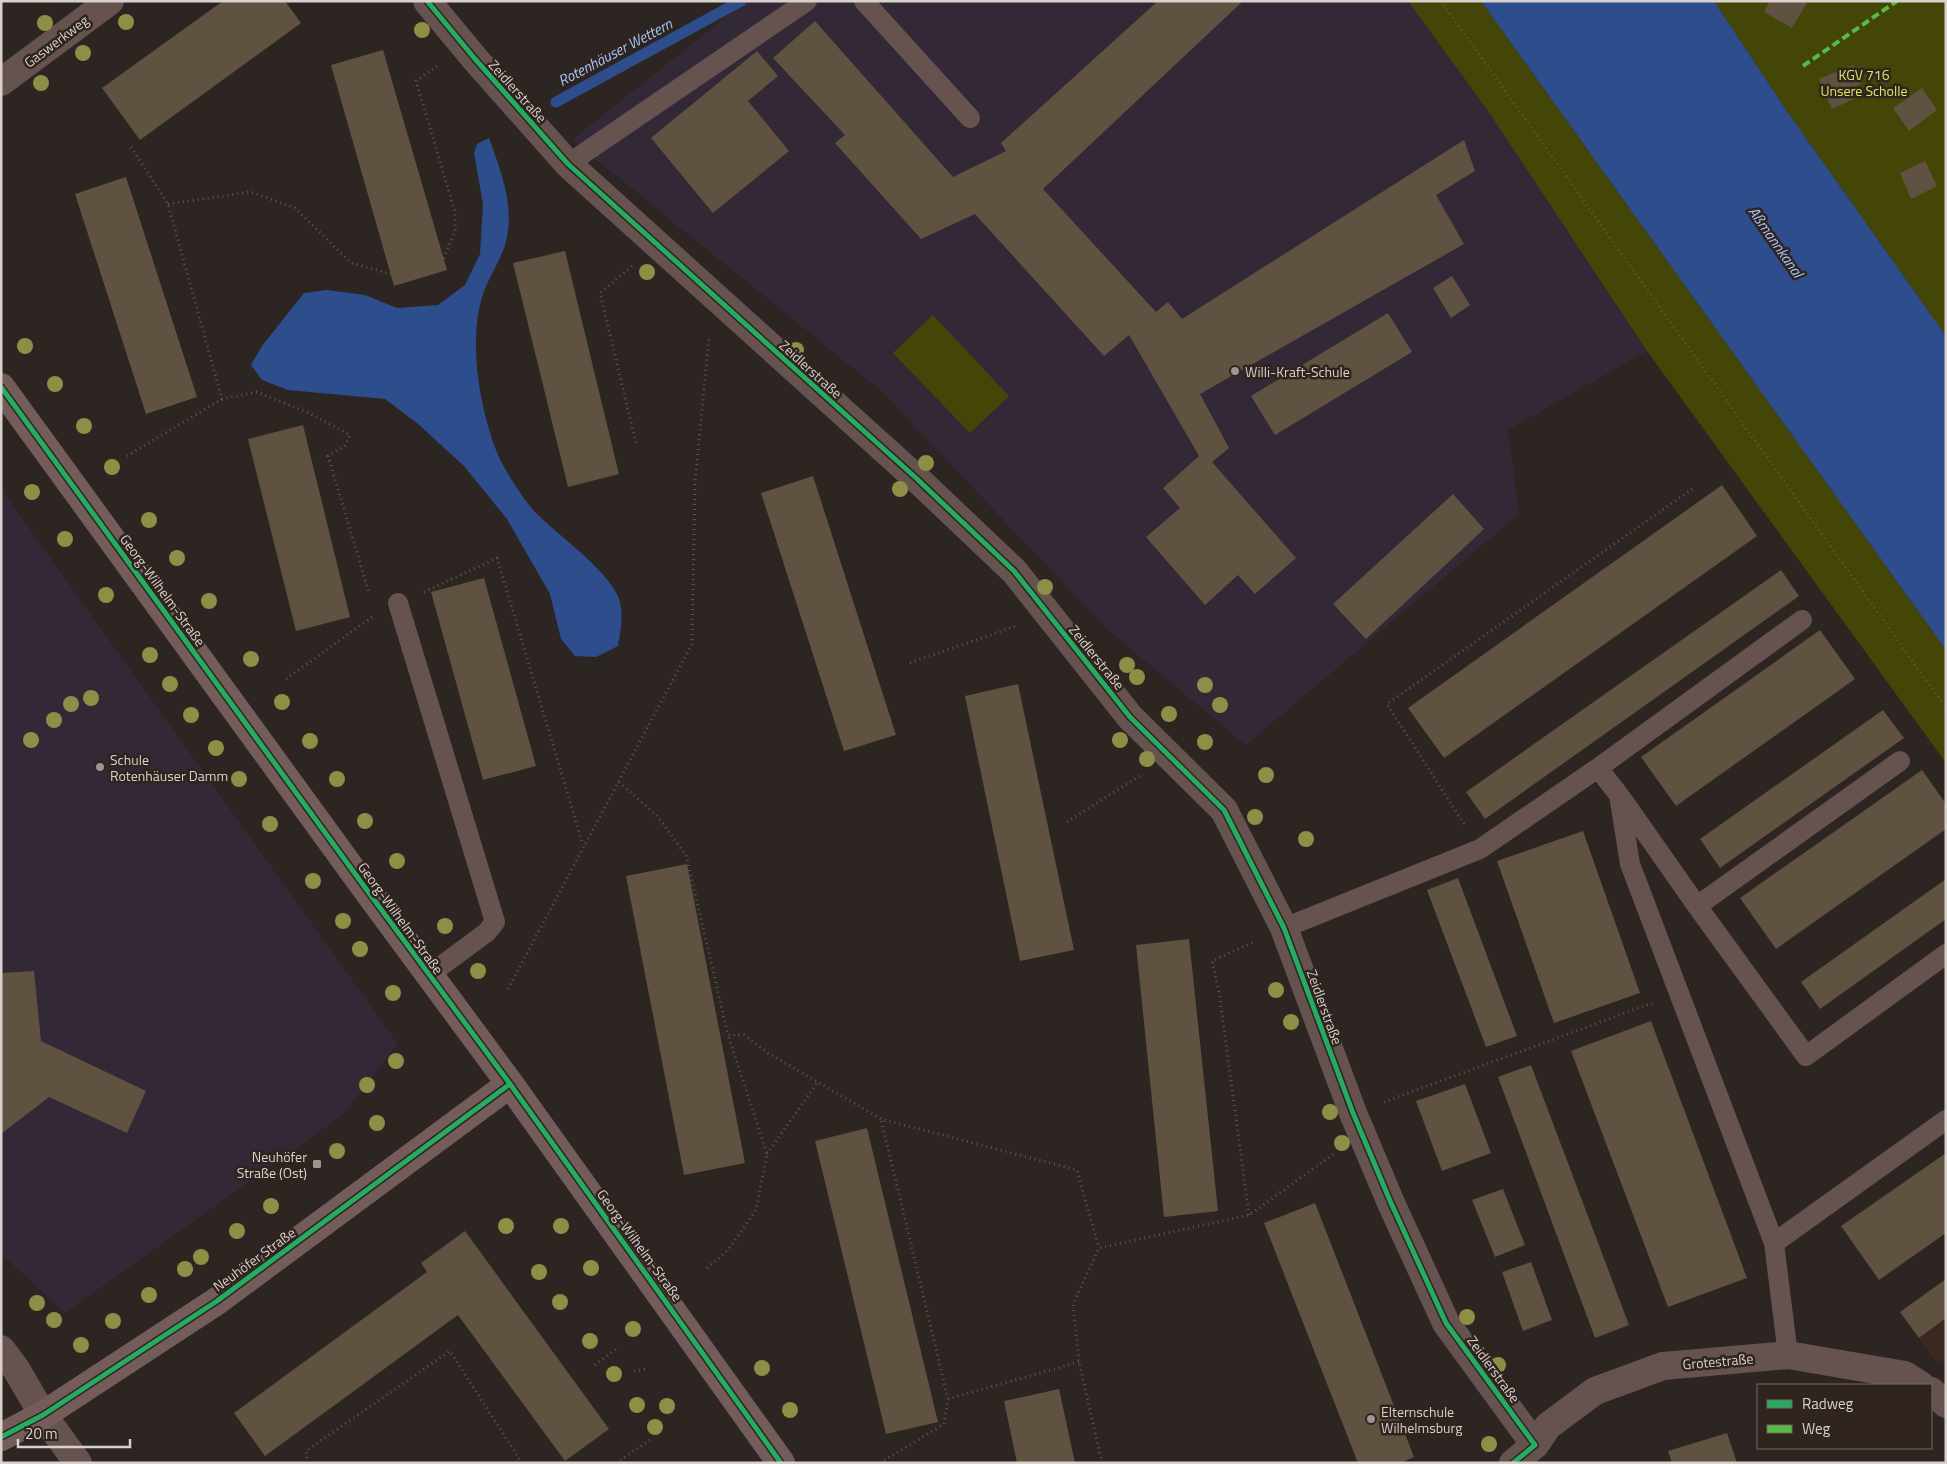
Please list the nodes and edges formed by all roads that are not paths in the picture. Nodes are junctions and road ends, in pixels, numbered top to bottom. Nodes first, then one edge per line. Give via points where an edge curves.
1 (110, 1) edge
2 (427, 1) edge
3 (808, 1) edge
4 (864, 1) edge
5 (1, 82) edge
6 (970, 118) dead end
7 (568, 164) junction
8 (1, 387) edge
9 (398, 603) road end
10 (1802, 620) dead end
11 (1900, 761) dead end
12 (1598, 768) junction
13 (1619, 795) junction
14 (1697, 906) junction
15 (1284, 928) junction
16 (1946, 954) edge
17 (429, 975) junction
18 (510, 1084) junction
19 (1946, 1120) edge
20 (1774, 1243) junction
21 (1, 1349) edge
22 (1788, 1355) junction
23 (1919, 1384) edge
24 (1932, 1392) edge
25 (1946, 1404) edge
26 (43, 1415) junction
27 (1, 1437) edge
28 (1534, 1444) junction
29 (78, 1463) edge
30 (781, 1463) edge
31 (1513, 1463) edge

1 - 5 street, Gaswerkweg
2 - 7 street, Zeidlerstraße
3 - 7 lane
4 - 6 lane
7 - 15 street, Zeidlerstraße via 923,484 1014,571 1130,716 1224,810
8 - 17 street, Georg-Wilhelm-Straße
9 - 17 lane via 495,922
10 - 12 lane
11 - 14 lane
12 - 13 lane
12 - 15 lane via 1480,849
13 - 14 lane
13 - 20 lane via 1630,864
14 - 16 lane via 1806,1056
15 - 28 street, Zeidlerstraße via 1357,1123 1446,1323
17 - 18 street, Georg-Wilhelm-Straße
18 - 26 street, Neuhöfer Straße via 216,1300
18 - 30 street, Georg-Wilhelm-Straße
19 - 20 lane
20 - 22 lane
21 - 26 street
22 - 23 street, Grotestraße via 1905,1375
22 - 28 street, Grotestraße via 1663,1366 1595,1391 1548,1426
24 - 25 street
26 - 27 street, Neuhöfer Straße
26 - 29 street
28 - 31 street

